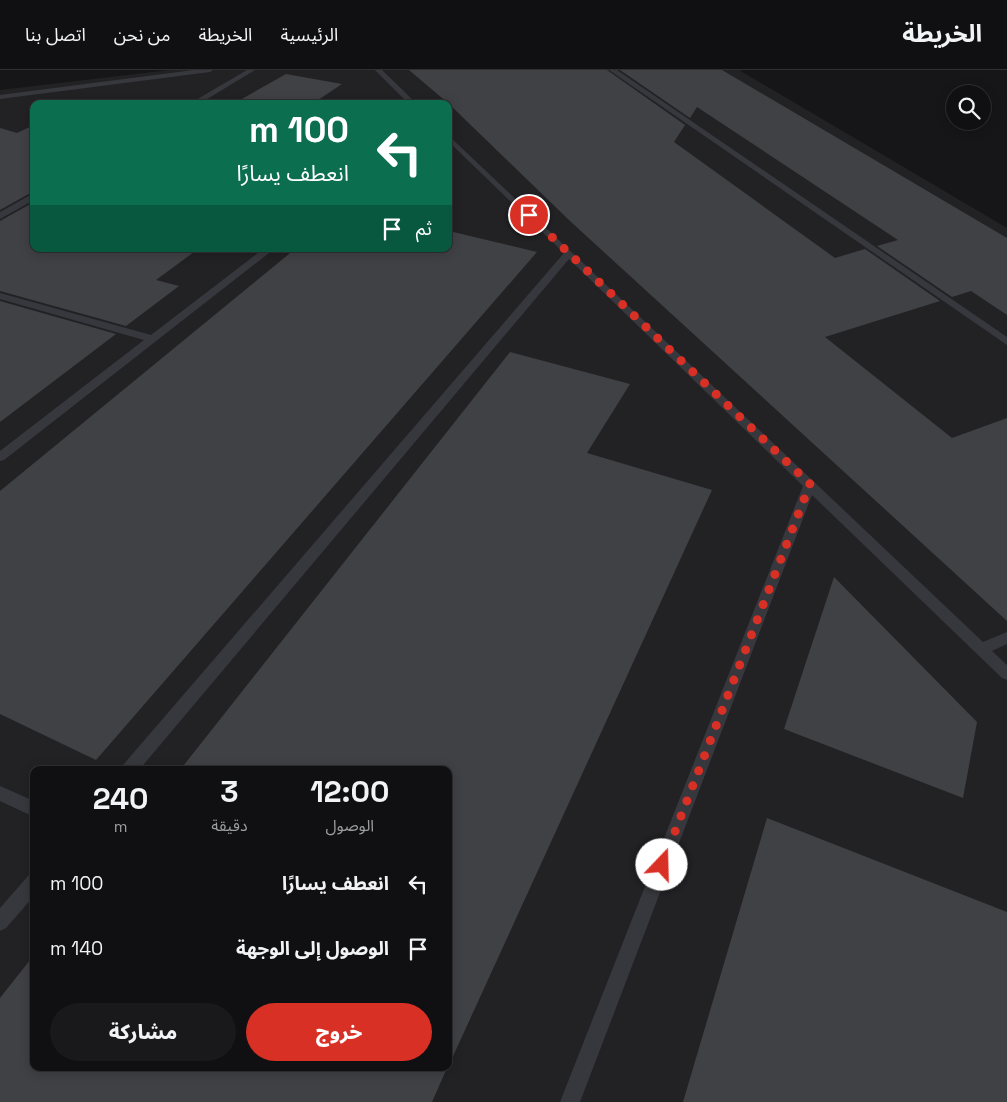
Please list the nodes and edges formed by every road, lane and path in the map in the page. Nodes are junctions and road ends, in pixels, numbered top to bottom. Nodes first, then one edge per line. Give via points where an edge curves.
1 (210, 70) edge
2 (252, 70) edge
3 (378, 70) edge
4 (612, 70) edge
5 (0, 97) edge
6 (201, 100) edge
7 (409, 100) edge
8 (452, 141) edge
9 (30, 198) edge
10 (0, 216) edge
11 (265, 252) edge
12 (569, 254) junction
13 (0, 296) edge
14 (152, 339) junction
15 (1007, 342) edge
16 (0, 457) edge
17 (810, 484) junction
18 (1007, 638) edge
19 (982, 649) junction
20 (1007, 674) edge
21 (132, 766) edge
22 (0, 793) edge
23 (30, 807) edge
24 (30, 887) edge
25 (0, 922) edge
26 (570, 1102) edge

1 - 5 lane
2 - 6 lane
3 - 7 lane
4 - 15 lane
8 - 12 lane
9 - 10 lane
11 - 14 lane
12 - 17 lane
12 - 21 lane
13 - 14 lane
14 - 16 lane
17 - 19 lane
17 - 26 lane
18 - 19 lane
19 - 20 lane
22 - 23 lane
24 - 25 lane

